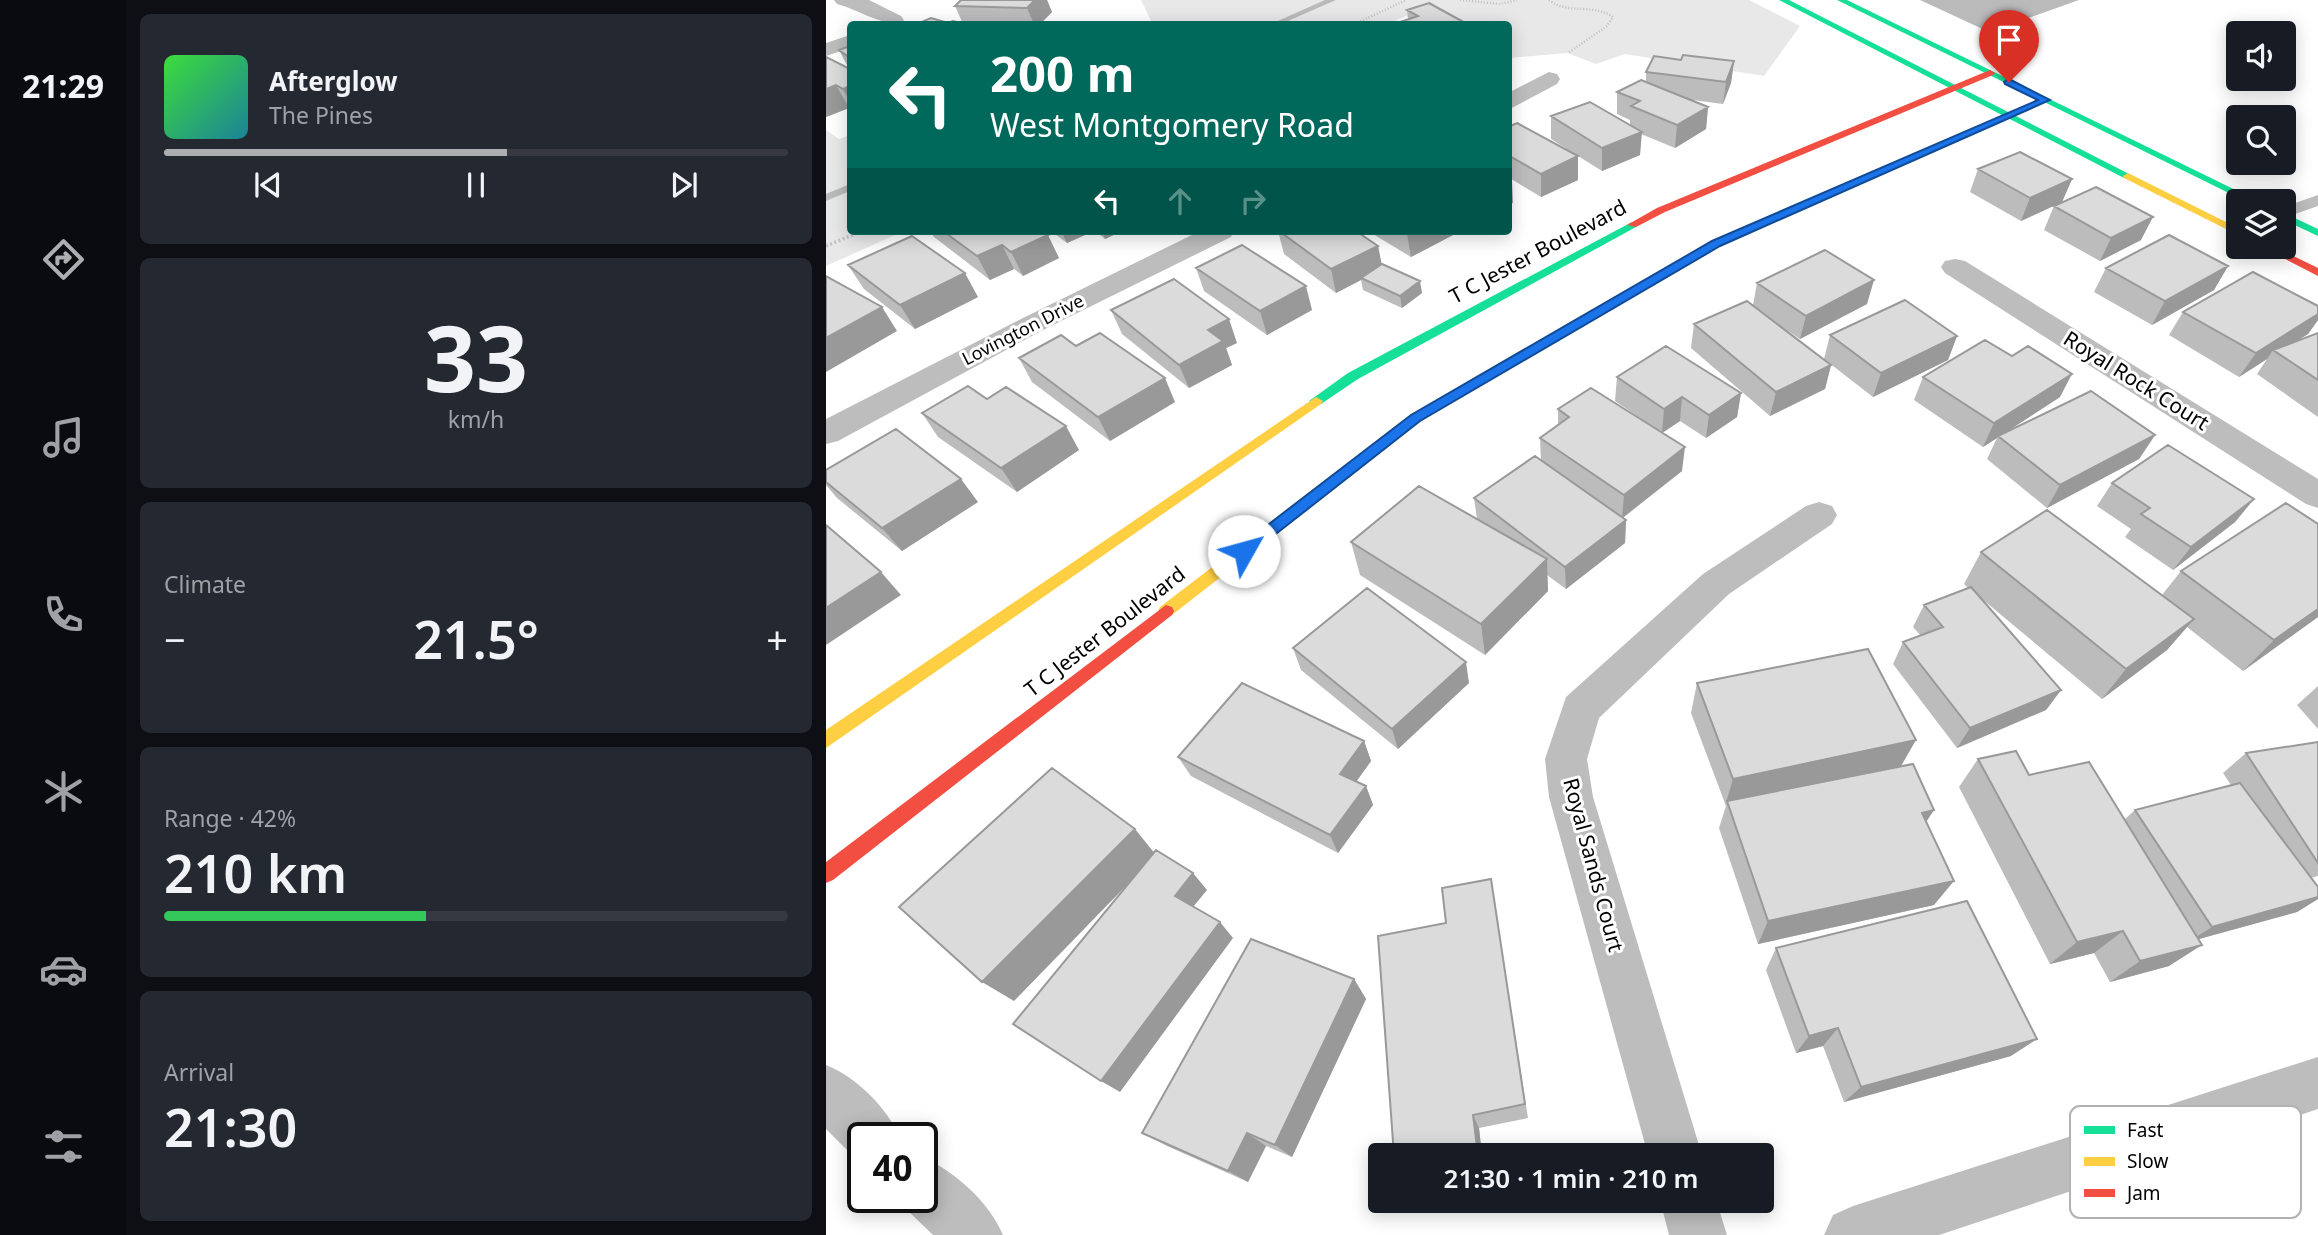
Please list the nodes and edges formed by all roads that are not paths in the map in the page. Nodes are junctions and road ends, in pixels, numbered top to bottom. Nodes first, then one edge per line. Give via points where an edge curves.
1 (844, 0) edge
2 (1783, 0) edge
3 (1840, 0) edge
4 (888, 21) edge
5 (847, 42) edge
6 (826, 50) edge
7 (1990, 73) junction
8 (1549, 79) road end
9 (1957, 89) junction
10 (2045, 100) junction
11 (1512, 101) edge
12 (2011, 117) junction
13 (2228, 189) edge
14 (2318, 200) edge
15 (2296, 210) edge
16 (2296, 221) edge
17 (2226, 226) edge
18 (2318, 233) edge
19 (1214, 235) edge
20 (2291, 259) edge
21 (1955, 267) dead end
22 (2318, 273) edge
23 (826, 433) edge
24 (2318, 495) edge
25 (1819, 515) dead end
26 (826, 740) edge
27 (826, 874) edge
28 (2318, 1083) edge
29 (826, 1091) edge
30 (2248, 1106) edge
31 (857, 1122) edge
32 (1672, 1143) edge
33 (2070, 1164) edge
34 (938, 1200) edge
35 (1692, 1213) edge
36 (974, 1235) edge
37 (1698, 1235) edge
38 (1853, 1235) edge

1 - 4 street via 859,3
2 - 9 street
3 - 7 street
5 - 6 street
7 - 9 street, T C Jester Boulevard
7 - 10 street
8 - 11 street
9 - 12 street
9 - 26 street, T C Jester Boulevard via 1661,209 1353,376
10 - 12 street, T C Jester Boulevard
10 - 13 street
12 - 17 street
12 - 27 street, T C Jester Boulevard via 1716,243 1416,418
14 - 15 lane
16 - 18 street
19 - 23 street, Lovington Drive
20 - 22 street
21 - 24 street, Royal Rock Court
25 - 32 street, Royal Sands Court via 1716,584 1581,709 1566,759 1571,797
28 - 30 street
29 - 31 street
33 - 38 street
34 - 36 street
35 - 37 street

